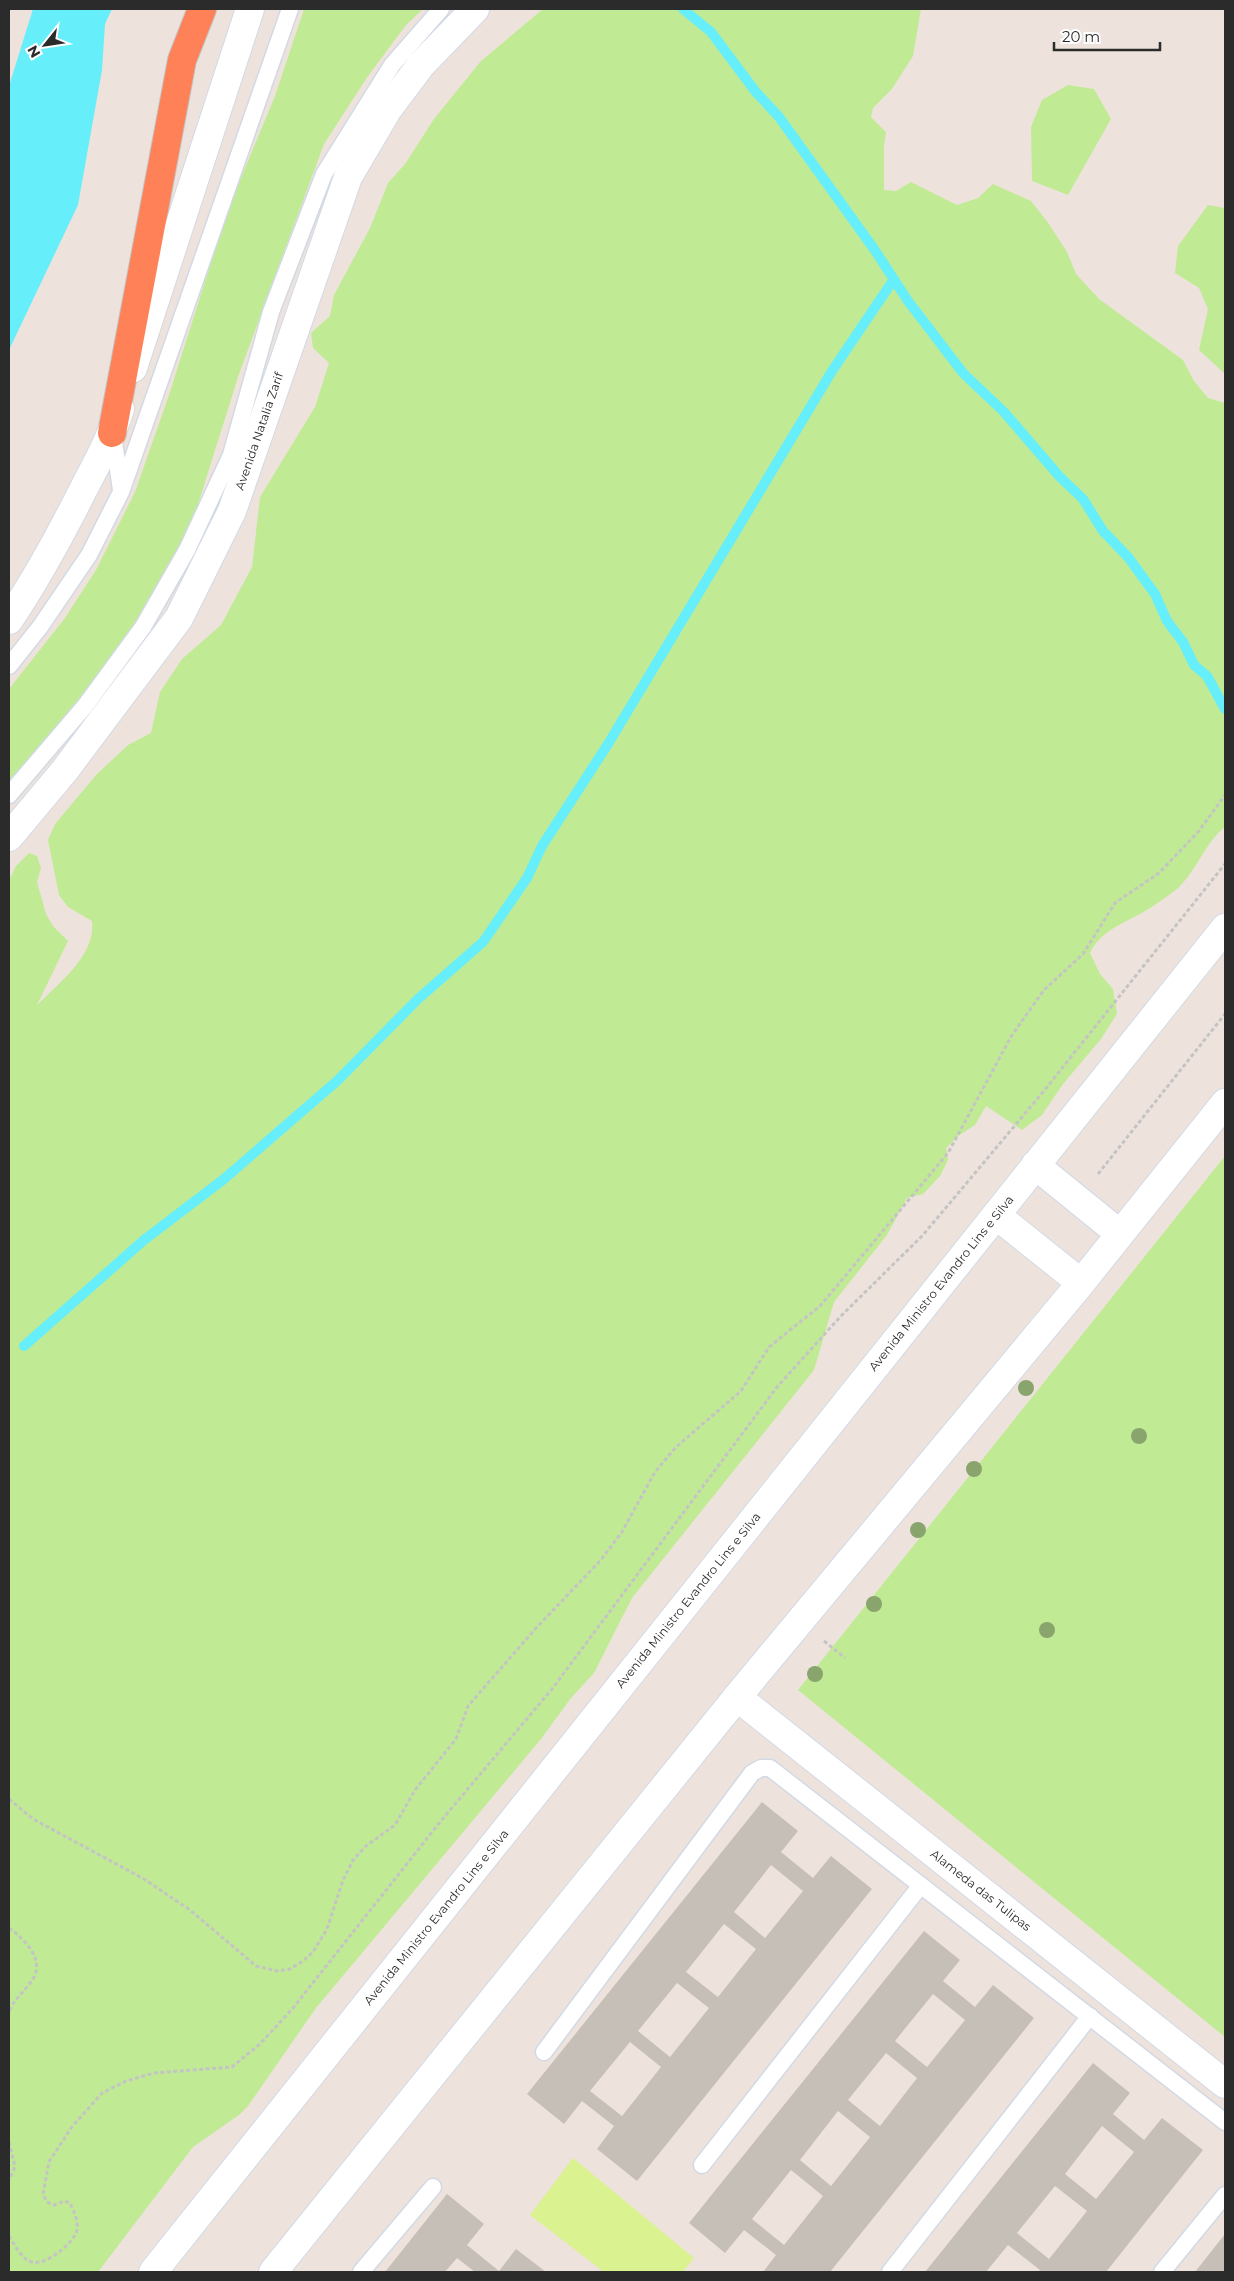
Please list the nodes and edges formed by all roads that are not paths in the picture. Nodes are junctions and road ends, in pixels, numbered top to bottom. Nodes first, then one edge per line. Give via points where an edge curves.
1 (202, 9) edge
2 (250, 9) edge
3 (290, 9) edge
4 (441, 9) edge
5 (475, 9) edge
6 (112, 433) junction
7 (121, 492) junction
8 (9, 620) edge
9 (9, 666) edge
10 (9, 795) edge
11 (9, 837) edge
12 (1225, 928) edge
13 (1225, 1103) edge
14 (1035, 1165) junction
15 (996, 1215) junction
16 (1120, 1234) junction
17 (1081, 1283) junction
18 (737, 1697) junction
19 (920, 1886) junction
20 (1090, 2016) junction
21 (544, 2052) dead end
22 (1225, 2084) edge
23 (1225, 2122) edge
24 (702, 2165) dead end
25 (433, 2187) dead end
26 (1225, 2195) edge
27 (153, 2272) edge
28 (273, 2272) edge
29 (361, 2272) edge
30 (890, 2272) edge
31 (1162, 2272) edge

1 - 6 highway via 182,60
2 - 6 street
3 - 7 lane
4 - 10 lane via 392,66 324,174 270,312 231,455 187,550 144,628 85,706
5 - 11 street, Avenida Natalia Zarif via 415,72 388,109 348,177 232,511 179,618 65,770
6 - 7 lane
6 - 8 street via 33,585
7 - 9 lane via 89,555
12 - 14 street, Avenida Ministro Evandro Lins e Silva
13 - 16 street
14 - 15 street, Avenida Ministro Evandro Lins e Silva
14 - 16 street
15 - 17 street
15 - 27 street, Avenida Ministro Evandro Lins e Silva
16 - 17 street
17 - 18 street
18 - 22 street, Alameda das Tulipas
18 - 28 street
19 - 20 lane
19 - 21 lane via 770,1768 761,1768 752,1773
19 - 24 lane
20 - 23 lane
20 - 30 lane
25 - 29 lane
26 - 31 lane

